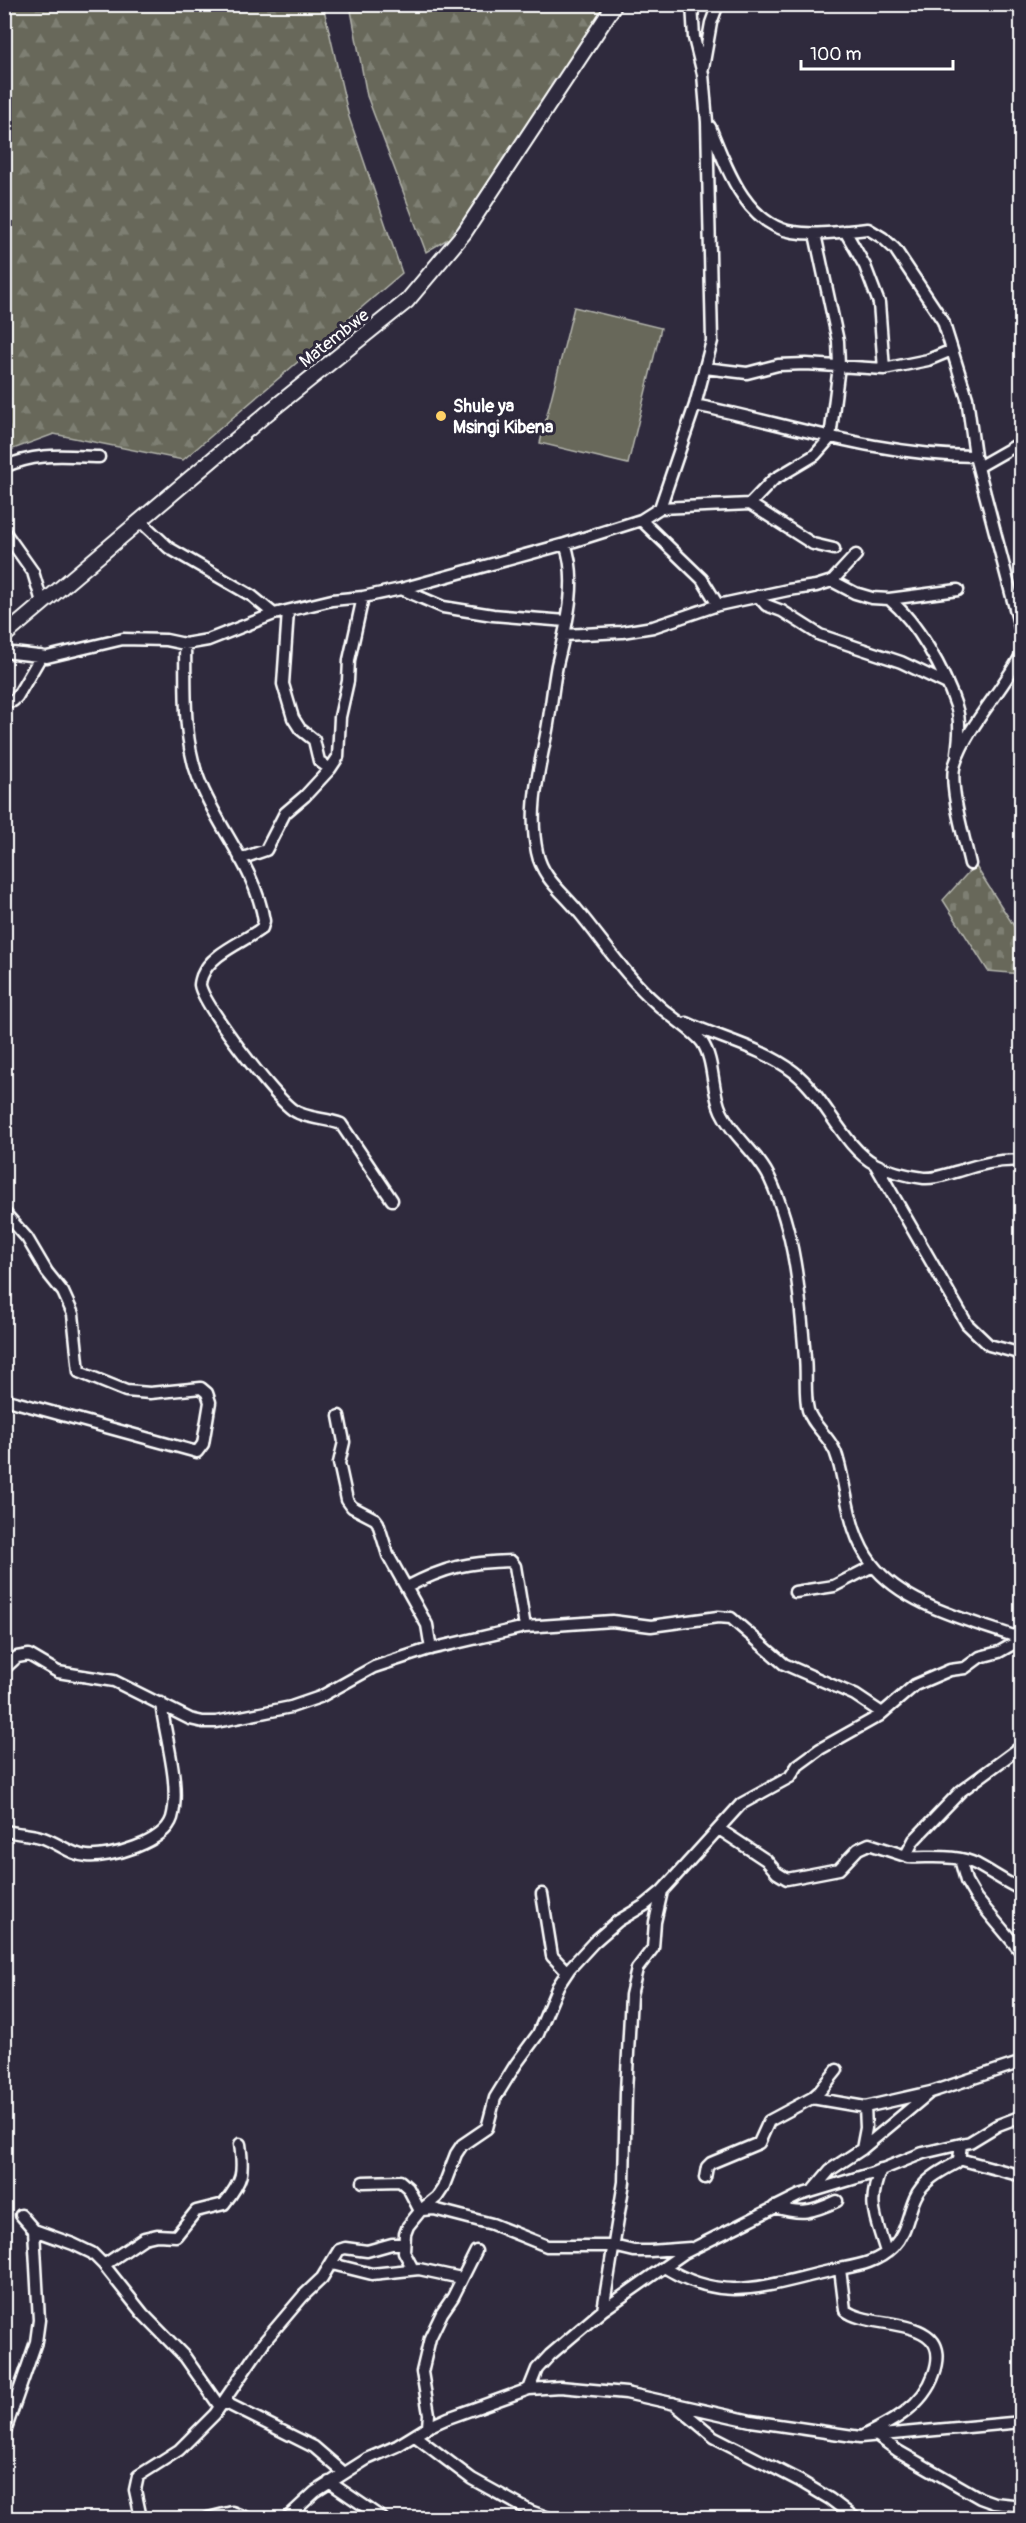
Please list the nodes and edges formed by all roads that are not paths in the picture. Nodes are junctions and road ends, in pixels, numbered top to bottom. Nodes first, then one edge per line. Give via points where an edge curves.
1 (615, 4) edge
2 (692, 4) edge
3 (718, 4) edge
4 (703, 74) junction
5 (707, 122) junction
6 (845, 231) junction
7 (815, 234) junction
8 (952, 350) junction
9 (839, 366) junction
10 (705, 368) junction
11 (884, 369) junction
12 (695, 405) junction
13 (830, 438) junction
14 (1022, 442) edge
15 (975, 456) junction
16 (99, 457) dead end
17 (4, 467) edge
18 (978, 467) junction
19 (750, 504) junction
20 (660, 508) junction
21 (139, 520) junction
22 (641, 520) junction
23 (4, 531) edge
24 (565, 544) junction
25 (834, 549) dead end
26 (856, 555) dead end
27 (832, 581) junction
28 (401, 589) junction
29 (958, 590) dead end
30 (758, 596) junction
31 (363, 597) junction
32 (1016, 599) edge
33 (889, 600) junction
34 (42, 602) junction
35 (718, 604) junction
36 (288, 611) junction
37 (274, 614) junction
38 (566, 621) junction
39 (564, 635) junction
40 (1022, 635) edge
41 (4, 636) edge
42 (185, 644) junction
43 (4, 652) edge
44 (1021, 653) edge
45 (41, 657) junction
46 (945, 683) junction
47 (4, 702) edge
48 (954, 765) junction
49 (330, 769) junction
50 (240, 859) junction
51 (970, 864) dead end
52 (668, 1014) junction
53 (1022, 1161) edge
54 (875, 1164) junction
55 (392, 1200) dead end
56 (4, 1212) edge
57 (1022, 1354) edge
58 (4, 1399) edge
59 (339, 1416) dead end
60 (873, 1566) junction
61 (407, 1587) junction
62 (795, 1592) dead end
63 (525, 1627) junction
64 (1022, 1639) edge
65 (431, 1648) junction
66 (4, 1668) edge
67 (161, 1703) junction
68 (882, 1713) junction
69 (1022, 1746) edge
70 (719, 1829) junction
71 (4, 1830) edge
72 (909, 1857) junction
73 (960, 1859) junction
74 (1022, 1890) edge
75 (662, 1891) junction
76 (542, 1894) dead end
77 (1022, 1953) edge
78 (567, 1972) junction
79 (1022, 2062) edge
80 (837, 2070) dead end
81 (931, 2092) junction
82 (812, 2098) junction
83 (865, 2107) junction
84 (1022, 2116) edge
85 (240, 2144) dead end
86 (961, 2145) junction
87 (862, 2149) junction
88 (959, 2159) junction
89 (881, 2169) junction
90 (1022, 2176) edge
91 (705, 2178) dead end
92 (363, 2182) dead end
93 (813, 2190) junction
94 (837, 2201) dead end
95 (774, 2207) junction
96 (421, 2211) junction
97 (21, 2215) dead end
98 (34, 2230) junction
99 (404, 2244) junction
100 (613, 2246) junction
101 (694, 2247) junction
102 (476, 2251) dead end
103 (886, 2253) junction
104 (332, 2264) junction
105 (104, 2265) junction
106 (664, 2267) junction
107 (412, 2269) junction
108 (840, 2270) junction
109 (461, 2278) junction
110 (603, 2310) junction
111 (529, 2389) junction
112 (670, 2401) junction
113 (222, 2404) junction
114 (1022, 2422) edge
115 (428, 2427) junction
116 (4, 2434) edge
117 (415, 2436) junction
118 (860, 2437) junction
119 (879, 2437) junction
120 (343, 2472) junction
121 (329, 2482) junction
122 (1022, 2506) edge
123 (543, 2517) edge
124 (141, 2518) edge
125 (208, 2518) edge
126 (247, 2518) edge
127 (287, 2518) edge
128 (380, 2518) edge
129 (855, 2518) edge

1 - 21 main road, Matembwe via 464,233 407,301
2 - 4 street via 694,38
3 - 4 street
4 - 5 street
5 - 7 street via 749,205 771,224 792,232
5 - 10 street via 712,331
6 - 7 street
6 - 8 street via 874,231 895,249 936,308
6 - 11 street via 865,266 879,303
7 - 9 street via 834,316
8 - 11 street via 928,360
8 - 15 street via 967,398
9 - 10 street via 786,364 747,373
9 - 11 street
9 - 13 street
10 - 12 street
12 - 13 street
12 - 20 street
13 - 15 street via 937,456
13 - 19 street via 815,455 773,480
14 - 18 street
15 - 18 street
16 - 17 street via 24,458
18 - 32 street
19 - 20 street
19 - 25 street via 813,544
20 - 22 street
21 - 34 main road, Matembwe
21 - 37 street via 169,548 252,596
22 - 24 street
22 - 35 street via 702,579
23 - 34 street via 33,572
24 - 28 street
24 - 38 street via 572,560
26 - 27 street
27 - 30 street
27 - 33 street via 872,598
28 - 31 street
28 - 38 street via 442,607
29 - 33 street
30 - 35 street
30 - 46 street via 766,605 820,635 902,662
31 - 36 street
31 - 49 street via 340,717 338,757
32 - 40 street
33 - 46 street via 914,625
34 - 41 main road, Matembwe
35 - 39 street via 653,627
36 - 37 street
36 - 49 street via 283,684 286,699 300,729 316,742 319,761
37 - 42 street via 208,640
38 - 39 street
39 - 52 street via 533,801 537,855 549,880 619,966
42 - 45 street via 123,639
42 - 50 street via 186,731 193,762 206,797
43 - 45 street
44 - 48 street
45 - 47 street via 14,701
46 - 48 street via 956,707 958,723
48 - 51 street via 954,785
49 - 50 street via 285,813 266,850
50 - 55 street via 252,880 264,926 216,958 201,979 204,994 286,1105 300,1114 341,1124
52 - 54 street via 758,1051 794,1072 807,1083 860,1152
52 - 60 street via 704,1045 720,1110 765,1169 785,1218 796,1264 808,1410 838,1456 854,1533
53 - 54 street via 984,1164 925,1178
54 - 57 street via 967,1324 989,1345
56 - 58 street via 27,1238 63,1292 73,1314 79,1372 126,1391 201,1388 210,1402 203,1444 197,1452
59 - 61 street via 344,1442 339,1463 346,1500 375,1519 388,1555
60 - 62 street via 834,1586
60 - 64 street via 906,1594 928,1605
61 - 63 street via 446,1568 511,1561
61 - 65 street via 427,1624
63 - 65 street
63 - 68 street via 612,1622 651,1626 731,1618 784,1664 855,1695
64 - 68 street via 980,1657 965,1668 915,1685
65 - 67 street via 374,1667 320,1697 255,1716 204,1722
66 - 67 street via 17,1657 29,1655 58,1672 114,1681
67 - 71 street via 174,1790 171,1818 158,1835 127,1850 85,1856 42,1837
68 - 70 street via 820,1749 798,1766 790,1778 741,1804
69 - 72 street via 962,1791 914,1840 908,1849
70 - 72 street via 766,1860 787,1880 838,1869 858,1849 869,1844
70 - 75 street
72 - 73 street
73 - 74 street via 975,1863
73 - 77 street via 976,1898
75 - 78 street via 610,1928
75 - 100 street via 653,1948 637,1969 631,1995 624,2182
76 - 78 street via 552,1956
78 - 96 street via 538,2034 495,2098 487,2128 462,2145 443,2188
79 - 81 street
80 - 82 street
81 - 83 street
81 - 87 street
82 - 83 street
82 - 91 street via 776,2115 759,2143 711,2163
83 - 87 street via 867,2128
84 - 86 street
85 - 105 street via 242,2175 224,2204 196,2211 176,2236 144,2238
86 - 88 street
86 - 89 street via 923,2153
87 - 93 street via 830,2170
88 - 90 street
88 - 103 street via 925,2183 915,2197 903,2235
89 - 93 street
89 - 103 street via 872,2195
92 - 96 street via 403,2182
93 - 95 street
94 - 95 street via 808,2213
95 - 101 street
96 - 99 street via 408,2226
96 - 100 street via 434,2209 479,2220 547,2246
97 - 98 street
98 - 105 street via 82,2249
98 - 116 street via 38,2331
99 - 104 street via 367,2251 342,2249
99 - 107 street
100 - 101 street via 634,2251
100 - 110 street
101 - 106 street
102 - 109 street
103 - 108 street via 855,2268
104 - 107 street via 372,2274
104 - 113 street via 264,2342
105 - 113 street
106 - 108 street via 699,2285 735,2290 771,2287
106 - 110 street
107 - 109 street
108 - 118 street via 845,2310 852,2316 903,2325 922,2333 931,2340 938,2358 934,2375 920,2399 896,2420
109 - 115 street via 426,2355 422,2381
110 - 111 street via 537,2369
111 - 112 street via 560,2387
111 - 115 street
112 - 118 street via 751,2421
112 - 129 street via 714,2437 800,2481
113 - 120 street via 314,2447
113 - 124 street via 178,2450 138,2476 135,2490
114 - 119 street
115 - 117 street
117 - 120 street
117 - 123 street via 472,2479
118 - 119 street
119 - 122 street via 980,2498
120 - 121 street
121 - 127 street
121 - 128 street
125 - 126 street via 232,2512

